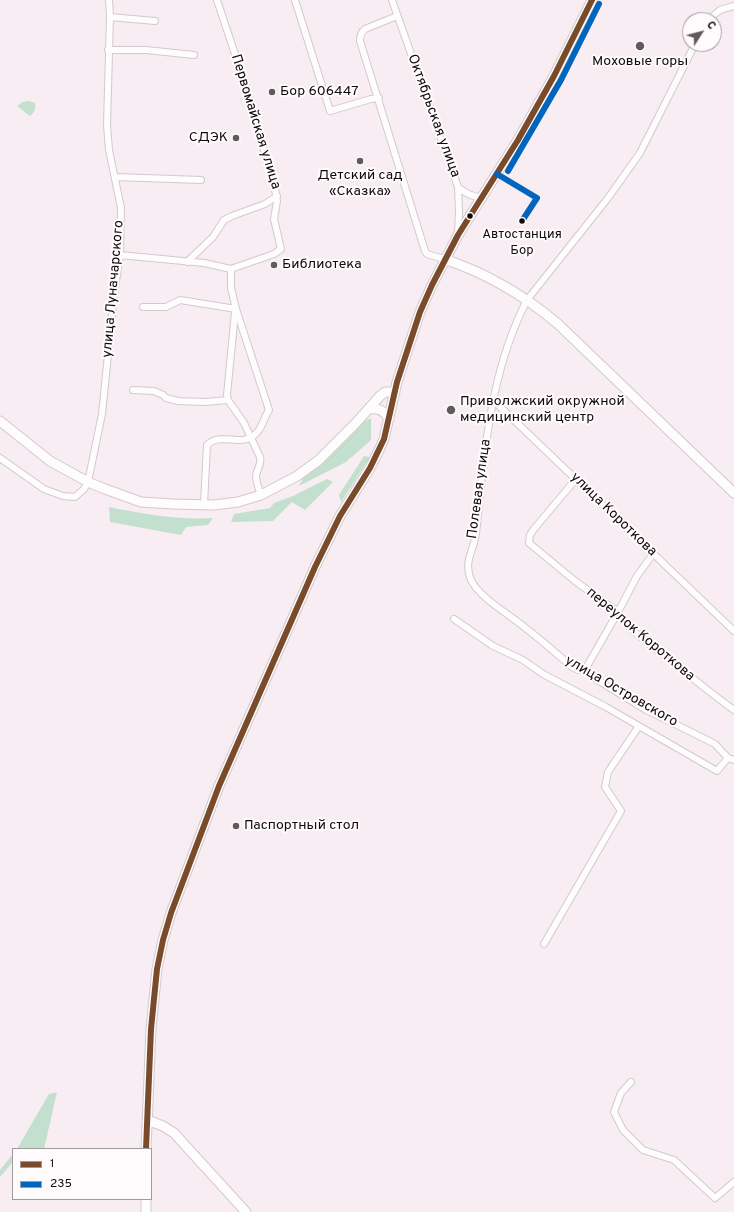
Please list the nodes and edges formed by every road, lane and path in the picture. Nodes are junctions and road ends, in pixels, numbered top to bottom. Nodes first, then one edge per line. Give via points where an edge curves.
1 (109, 0) edge
2 (216, 0) edge
3 (295, 0) edge
4 (392, 0) edge
5 (592, 0) edge
6 (734, 6) edge
7 (718, 12) edge
8 (397, 16) junction
9 (110, 17) junction
10 (155, 21) dead end
11 (108, 50) junction
12 (691, 52) edge
13 (194, 55) dead end
14 (379, 98) junction
15 (115, 177) junction
16 (201, 180) dead end
17 (458, 187) junction
18 (277, 196) junction
19 (482, 198) junction
20 (458, 235) junction
21 (120, 255) junction
22 (444, 259) junction
23 (187, 262) junction
24 (231, 269) junction
25 (527, 300) junction
26 (143, 307) dead end
27 (236, 309) junction
28 (133, 390) dead end
29 (395, 392) junction
30 (492, 399) junction
31 (228, 400) junction
32 (369, 409) junction
33 (389, 419) junction
34 (0, 421) edge
35 (251, 437) junction
36 (0, 458) edge
37 (576, 479) junction
38 (88, 482) junction
39 (734, 493) edge
40 (261, 495) junction
41 (204, 505) junction
42 (653, 554) junction
43 (475, 586) joint
44 (618, 612) junction
45 (454, 618) dead end
46 (734, 629) edge
47 (586, 668) junction
48 (734, 710) edge
49 (639, 726) junction
50 (731, 759) edge
51 (544, 944) dead end
52 (631, 1082) dead end
53 (147, 1120) junction
54 (146, 1148) edge
55 (734, 1182) edge
56 (146, 1200) edge
57 (146, 1212) edge
58 (246, 1212) edge

1 - 9 street, улица Луначарского
2 - 18 street, Первомайская улица via 248,92
3 - 14 street via 330,111
4 - 8 street, Октябрьская улица
5 - 19 main road via 554,76
6 - 7 street
8 - 14 street via 365,29 360,36
8 - 17 street, Октябрьская улица
9 - 10 street
9 - 11 street, улица Луначарского
11 - 13 street via 146,50
11 - 15 street, улица Луначарского via 107,125
12 - 25 street, Полевая улица via 640,153 608,198
14 - 22 street via 425,250 427,254
15 - 16 street
15 - 21 street, улица Луначарского via 121,208
17 - 19 street via 465,193
17 - 20 street, Октябрьская улица
18 - 23 street via 265,204 224,220 213,237
18 - 24 street, Первомайская улица via 274,220 281,249 274,254
19 - 20 main road
20 - 22 main road
21 - 23 street
21 - 38 street, улица Луначарского via 102,414
22 - 25 main road via 461,264
22 - 29 main road via 420,312
23 - 24 street
24 - 27 street via 231,288
25 - 30 street, Полевая улица via 504,354
25 - 39 main road via 558,324
26 - 27 street via 166,307 180,300
27 - 31 street
27 - 35 street via 269,410 259,430
28 - 31 street via 154,391 178,401
29 - 32 main road via 385,392
29 - 33 main road
30 - 37 street, улица Короткова
30 - 43 street, Полевая улица via 476,535 467,565
31 - 35 street
32 - 33 main road via 381,410
32 - 40 main road via 307,470
33 - 53 main road via 380,448 340,516 315,567 219,786 171,913 154,987
34 - 38 main road via 50,461
35 - 40 street via 261,461 256,478
35 - 41 street via 242,441 218,439 207,445
36 - 38 street via 56,495 75,497
37 - 42 street, улица Короткова
37 - 44 street, переулок Короткова via 534,529 529,543
38 - 41 main road via 141,502
40 - 41 main road via 228,504
42 - 44 street via 637,576
42 - 46 street, улица Короткова
43 - 47 street, улица Островского via 572,667 578,670
44 - 47 street
44 - 48 street, переулок Короткова via 622,620 643,639
45 - 49 street via 493,646 523,660 543,674
47 - 50 street, улица Островского via 591,676 646,710 714,744
49 - 50 street via 717,771
49 - 51 street via 608,772 605,787 621,812
52 - 55 street via 621,1094 614,1112 623,1130 643,1150 674,1160 715,1198
53 - 54 main road
53 - 58 main road via 174,1133
56 - 57 main road

